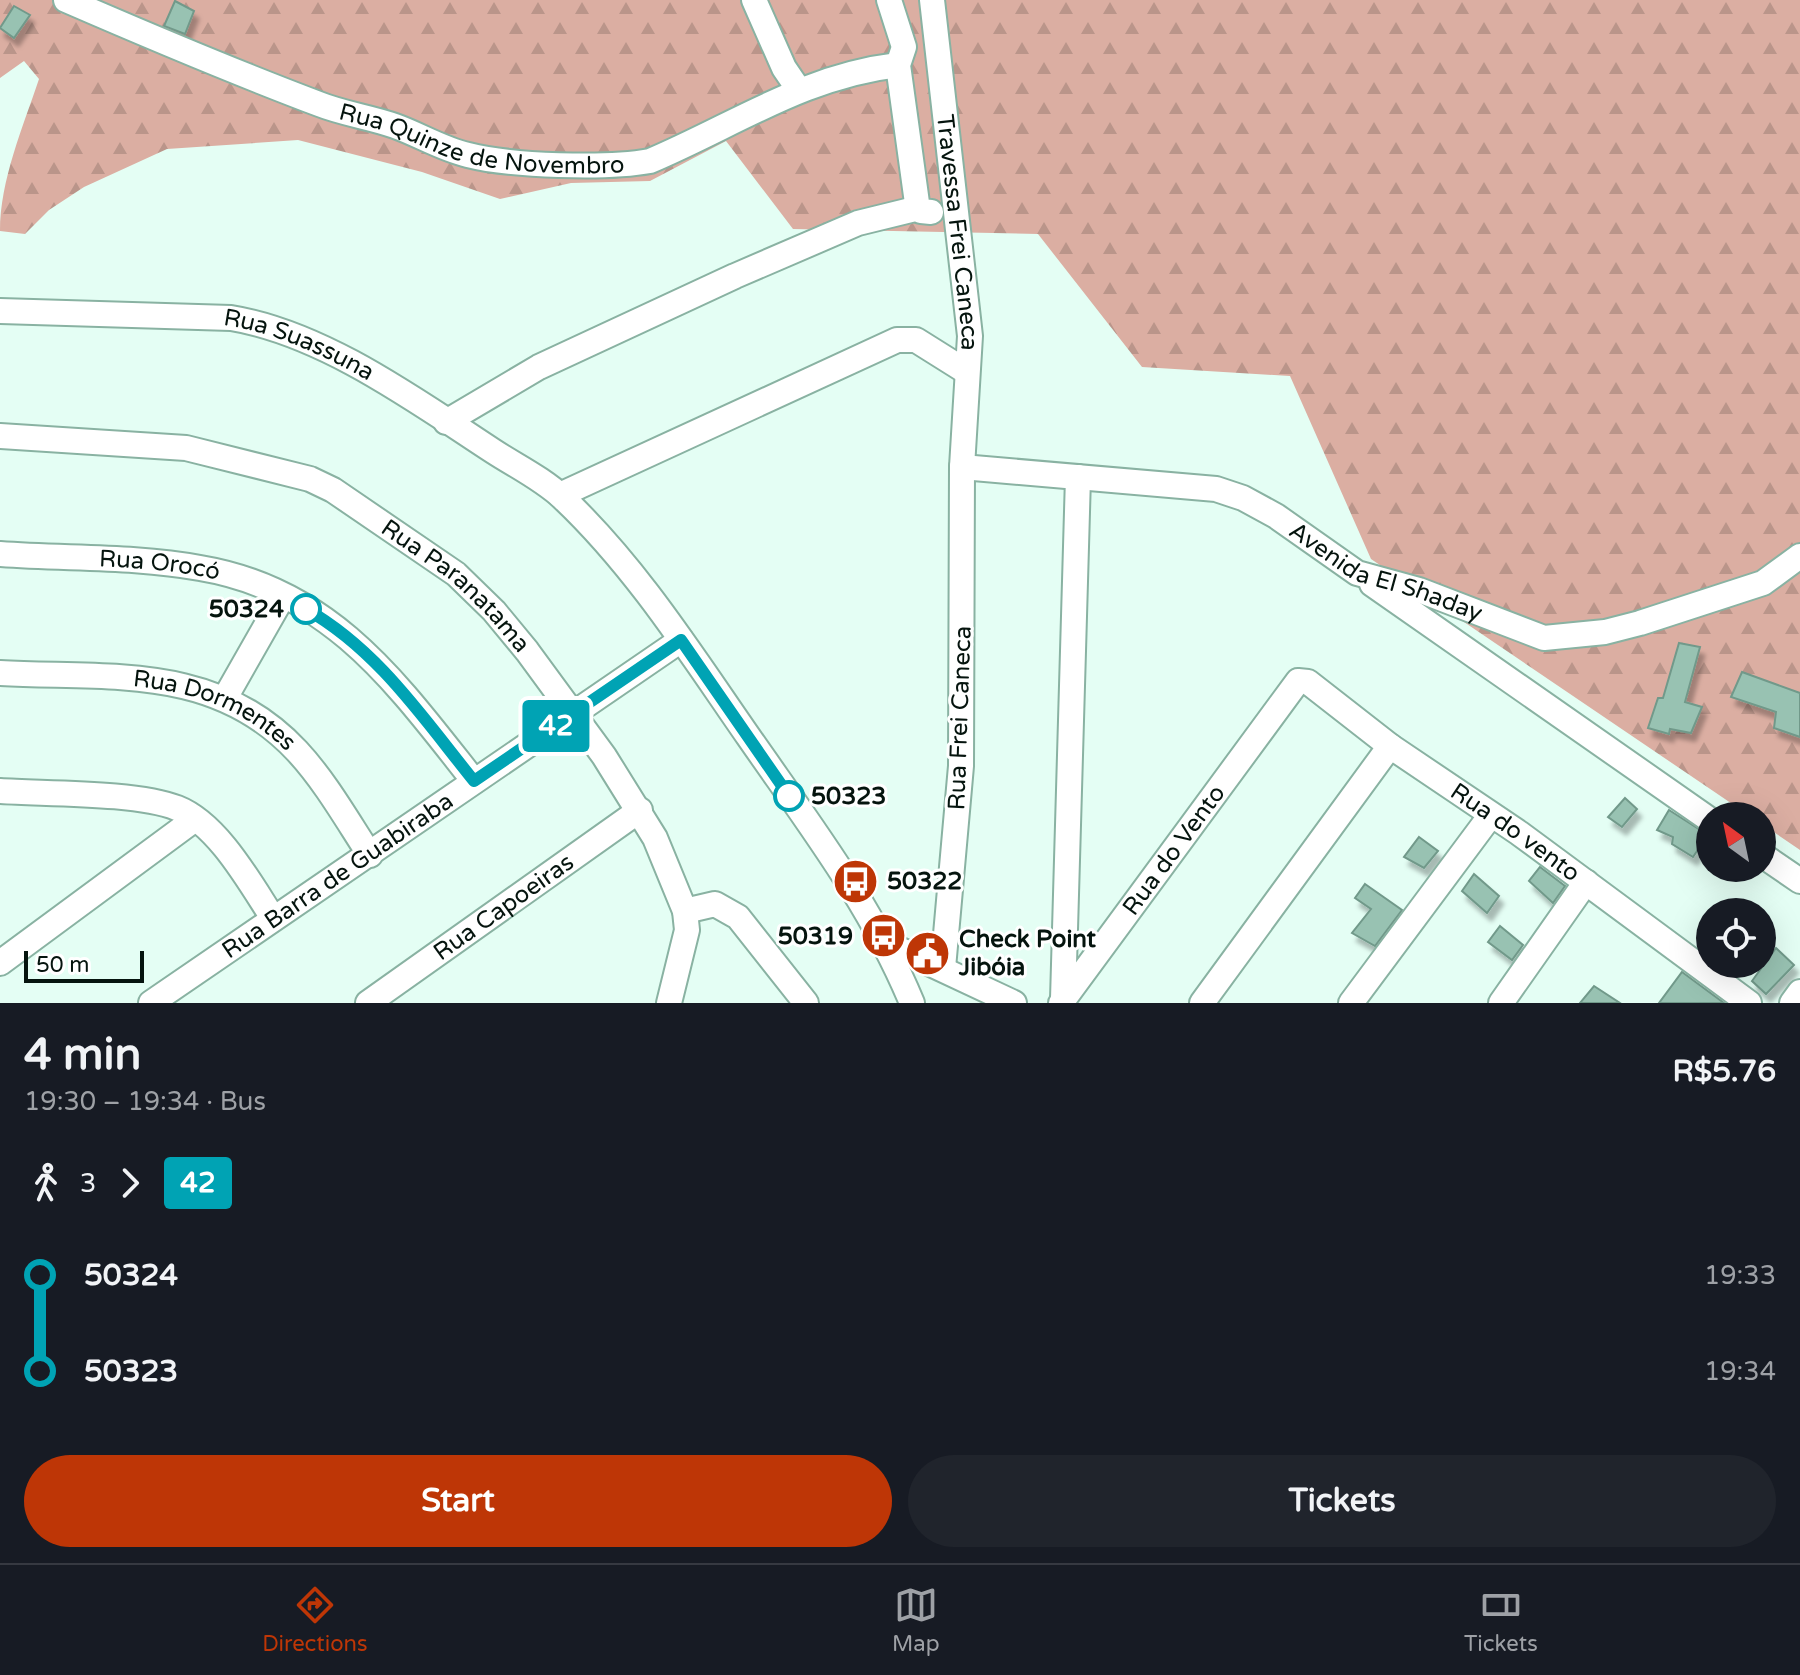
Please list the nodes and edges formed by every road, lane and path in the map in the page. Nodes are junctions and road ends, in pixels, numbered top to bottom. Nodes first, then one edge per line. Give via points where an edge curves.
1 (66, 0) edge
2 (754, 0) edge
3 (889, 0) edge
4 (932, 0) edge
5 (898, 65) junction
6 (799, 90) junction
7 (919, 208) junction
8 (953, 211) junction
9 (0, 311) edge
10 (967, 372) junction
11 (446, 422) junction
12 (0, 436) edge
13 (962, 467) junction
14 (1078, 477) junction
15 (560, 495) junction
16 (0, 554) edge
17 (1800, 556) edge
18 (1357, 573) junction
19 (283, 596) junction
20 (681, 640) junction
21 (0, 673) edge
22 (1284, 696) joint
23 (225, 698) junction
24 (572, 715) junction
25 (1390, 746) junction
26 (474, 781) junction
27 (0, 791) edge
28 (640, 810) junction
29 (1696, 810) edge
30 (1491, 815) junction
31 (195, 819) junction
32 (370, 855) junction
33 (1776, 865) edge
34 (1800, 881) edge
35 (1586, 882) junction
36 (685, 911) junction
37 (273, 918) junction
38 (888, 944) junction
39 (0, 963) edge
40 (943, 968) junction
41 (1800, 992) edge
42 (974, 995) edge
43 (1062, 1001) edge
44 (151, 1003) edge
45 (368, 1003) edge
46 (669, 1003) edge
47 (806, 1003) edge
48 (912, 1003) edge
49 (1014, 1003) edge
50 (1202, 1003) edge
51 (1351, 1003) edge
52 (1501, 1003) edge
53 (1749, 1003) edge
54 (1792, 1003) edge

1 - 6 street, Rua Quinze de Novembro via 316,103 394,125 471,156 598,165 650,161
2 - 6 street
3 - 5 street via 904,47
4 - 8 street, Travessa Frei Caneca
5 - 6 street, Rua Quinze de Novembro via 838,75
5 - 7 street
7 - 8 street
7 - 11 street via 858,223 735,276 539,367
8 - 10 street, Travessa Frei Caneca via 970,336
9 - 11 street, Rua Suassuna via 258,323 329,351
10 - 13 street, Travessa Frei Caneca
10 - 15 street via 916,340 897,340
11 - 15 street, Rua Suassuna
12 - 24 street, Rua Paranatama via 186,448 321,484 472,588 527,651
13 - 14 street, Avenida El Shaday
13 - 40 street, Rua Frei Caneca via 961,766
14 - 18 street, Avenida El Shaday via 1216,489 1243,498
14 - 43 street
15 - 20 street, Rua Suassuna via 610,546
16 - 19 street, Rua Orocó via 197,567 238,576
17 - 18 street, Avenida El Shaday via 1763,583 1640,623 1557,638 1526,634 1419,590
18 - 29 street
19 - 23 street
19 - 26 street, Rua Orocó via 327,621 377,662
20 - 24 street, Rua Barra de Guabiraba
20 - 38 street, Rua Suassuna
21 - 23 street, Rua Dormentes via 165,680
22 - 25 street, Rua do vento via 1298,681 1308,682
22 - 43 street, Rua do Vento
23 - 32 street, Rua Dormentes via 297,751
24 - 26 street, Rua Barra de Guabiraba
24 - 28 street, Rua Paranatama
25 - 30 street, Rua do vento
25 - 50 street
26 - 32 street, Rua Barra de Guabiraba
27 - 31 street via 151,801
28 - 36 street, Rua Paranatama
28 - 45 street, Rua Capoeiras
30 - 35 street, Rua do vento
30 - 51 street
31 - 37 street via 228,851
31 - 39 street
32 - 37 street, Rua Barra de Guabiraba
33 - 34 street
35 - 52 street, Rua do Vento
35 - 53 street, Rua do vento
36 - 46 street, Rua Paranatama via 683,953
36 - 47 street via 715,904 738,917
37 - 44 street, Rua Barra de Guabiraba
38 - 40 street
38 - 48 street, Rua Suassuna
40 - 42 street
41 - 54 street
42 - 49 street

